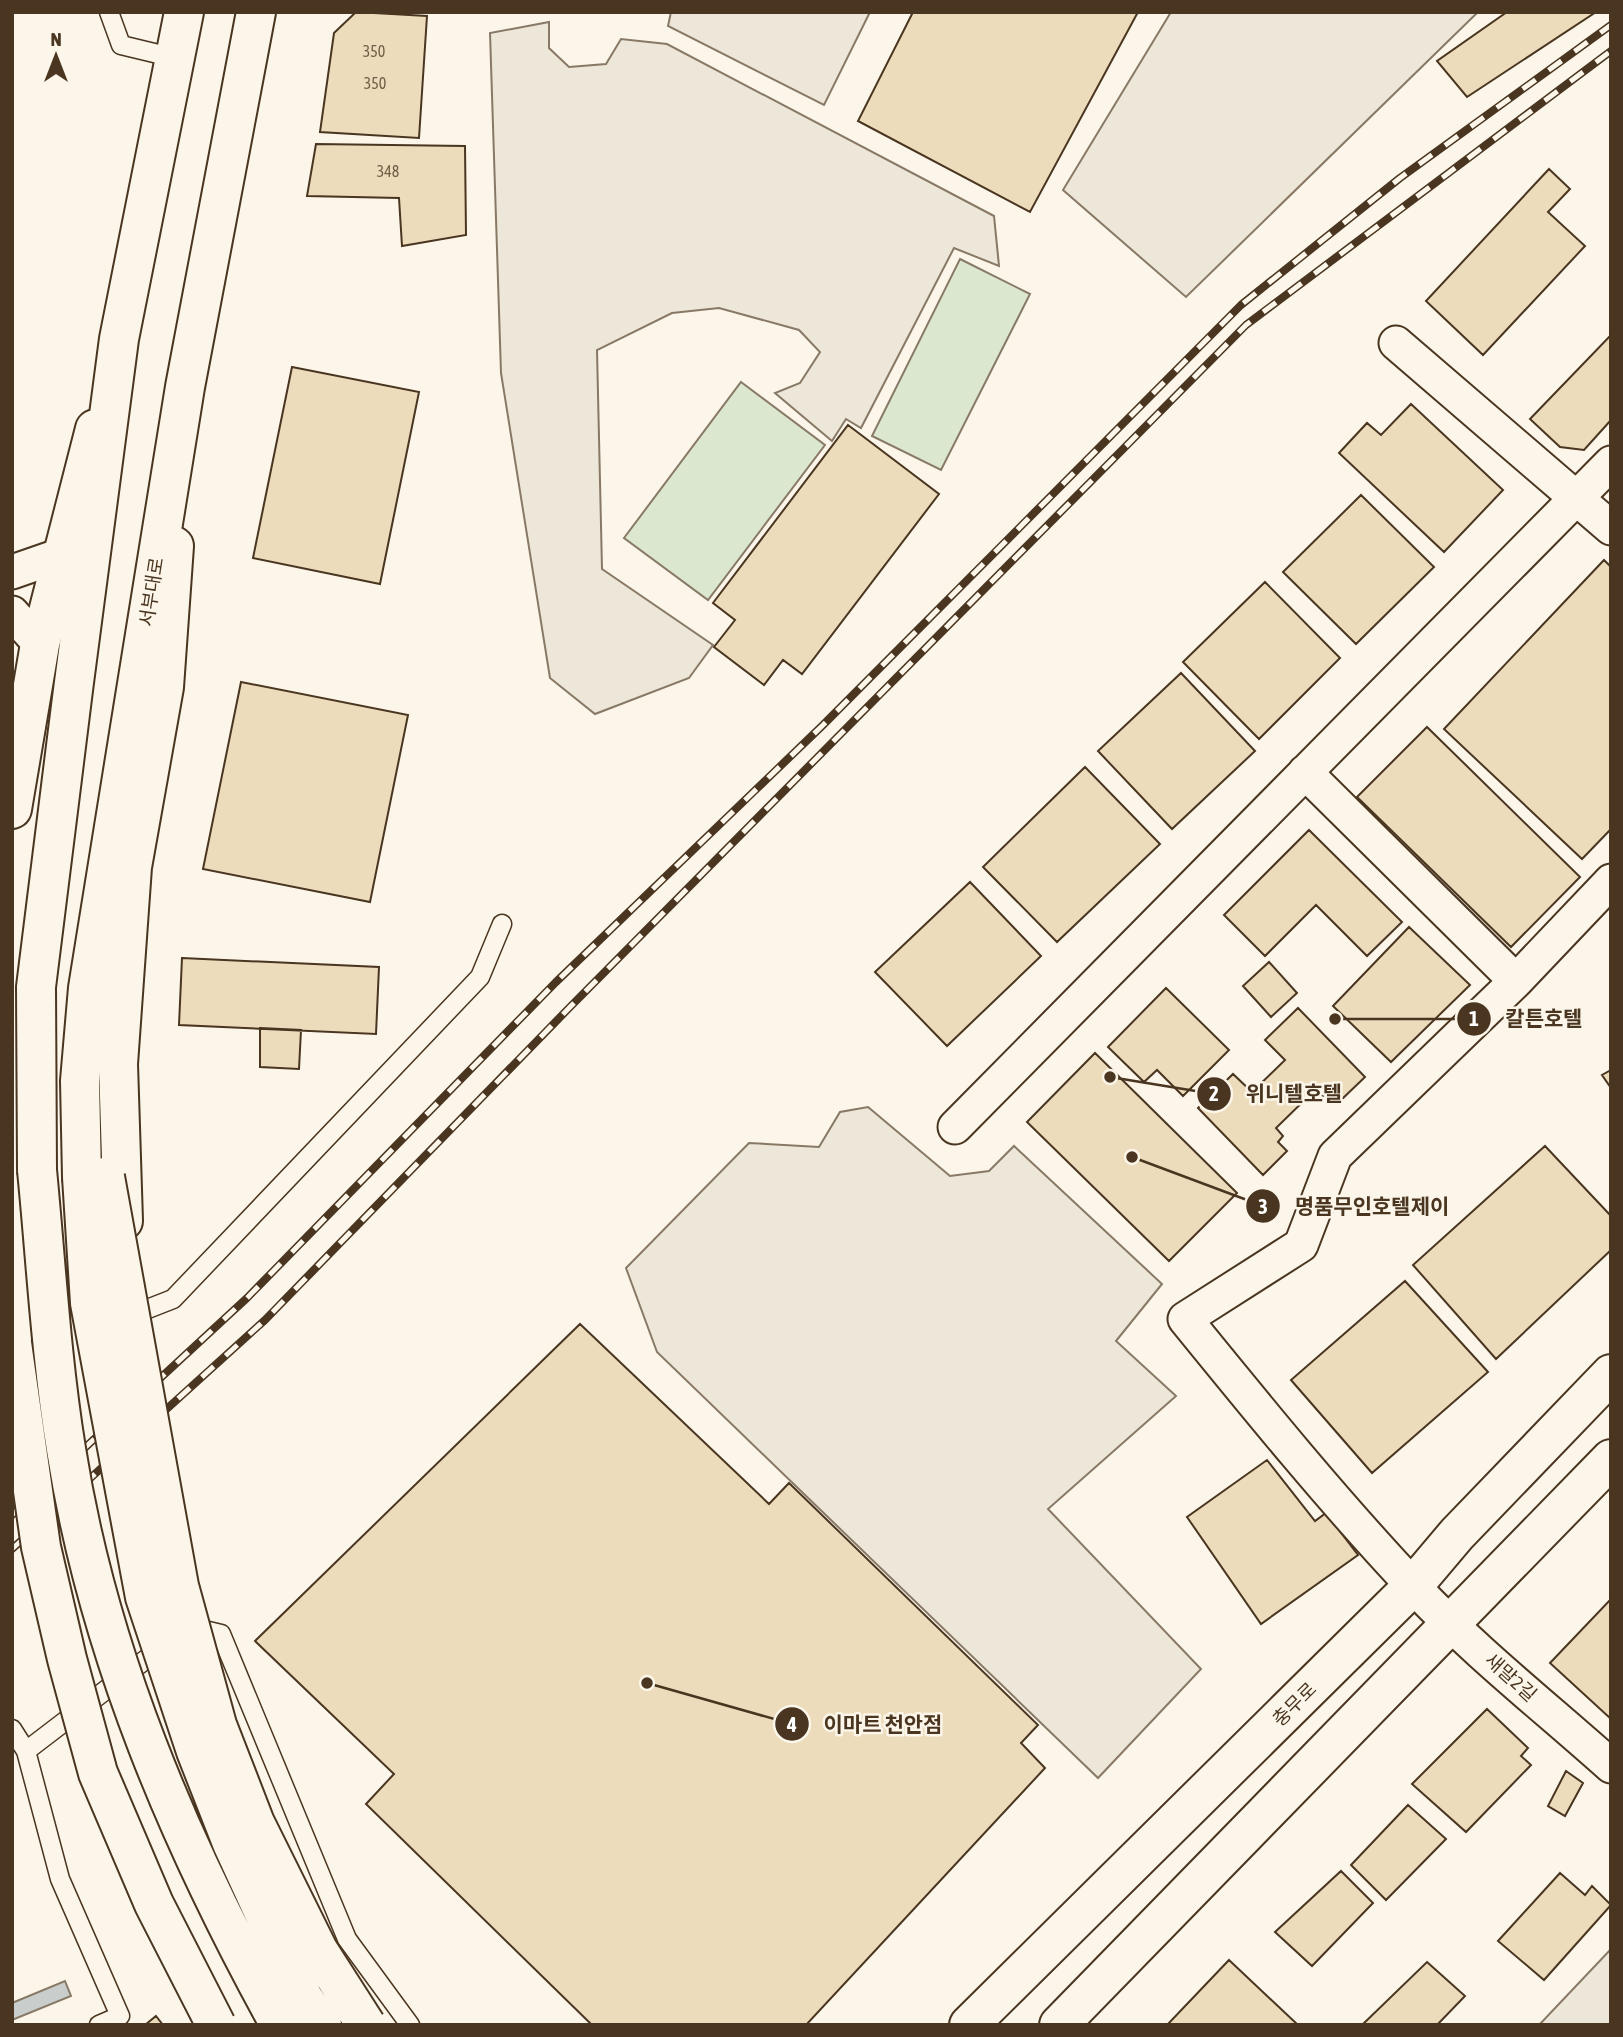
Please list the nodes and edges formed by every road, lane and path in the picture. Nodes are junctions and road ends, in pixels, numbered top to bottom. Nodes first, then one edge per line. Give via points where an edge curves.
1 (109, 12) edge
2 (184, 12) edge
3 (256, 12) edge
4 (175, 58) junction
5 (119, 339) junction
6 (1396, 343) dead end
7 (185, 387) junction
8 (1611, 463) edge
9 (1577, 497) junction
10 (1611, 528) edge
11 (61, 555) junction
12 (12, 572) edge
13 (12, 613) edge
14 (40, 644) junction
15 (1305, 772) junction
16 (12, 809) edge
17 (1611, 881) edge
18 (502, 924) dead end
19 (1516, 981) junction
20 (36, 987) junction
21 (12, 1122) edge
22 (956, 1127) dead end
23 (93, 1177) junction
24 (114, 1322) junction
25 (12, 1343) edge
26 (19, 1373) edge
27 (1611, 1374) edge
28 (1611, 1460) edge
29 (1413, 1586) junction
30 (1451, 1624) junction
31 (175, 1637) junction
32 (12, 1729) edge
33 (26, 1751) junction
34 (1611, 1766) edge
35 (291, 1933) junction
36 (1071, 2018) edge
37 (99, 2025) edge
38 (216, 2025) edge
39 (280, 2025) edge
40 (286, 2025) edge
41 (322, 2025) edge
42 (342, 2025) edge
43 (366, 2025) edge
44 (410, 2025) edge
45 (969, 2025) edge

1 - 4 lane via 121,45
2 - 4 main road
3 - 7 main road, 서부대로
4 - 5 main road
5 - 11 main road
5 - 20 main road
6 - 9 street
7 - 23 main road, 서부대로 via 88,988 80,1081
7 - 24 main road via 164,687 132,867 118,1064 124,1248
8 - 9 street
9 - 10 street
9 - 15 street
11 - 12 street
11 - 14 main road
13 - 14 street
14 - 16 main road
15 - 19 street
15 - 22 street
17 - 19 street
18 - 24 lane via 480,977 173,1299
19 - 29 street, 새말2길 via 1335,1156 1301,1245 1185,1319
20 - 21 main road via 17,1049
20 - 39 main road, bridge via 37,1170 66,1448 94,1584 123,1684 183,1835 227,1929
23 - 41 main road, bridge via 90,1303 145,1597 232,1843 303,1998
23 - 43 main road, bridge via 179,1586 217,1725 267,1846 318,1950
24 - 26 main road via 83,1356
25 - 38 main road, bridge via 41,1547 98,1773 153,1904
27 - 29 main road, 충무로
28 - 30 main road
29 - 30 street, 새말2길
29 - 45 main road, 충무로
30 - 34 street, 새말2길
30 - 36 main road
31 - 33 lane
31 - 35 lane via 231,1805
31 - 44 lane via 200,1629 221,1634 347,1939
32 - 33 lane
33 - 37 lane via 60,1879 120,2016
35 - 40 lane
35 - 42 lane

